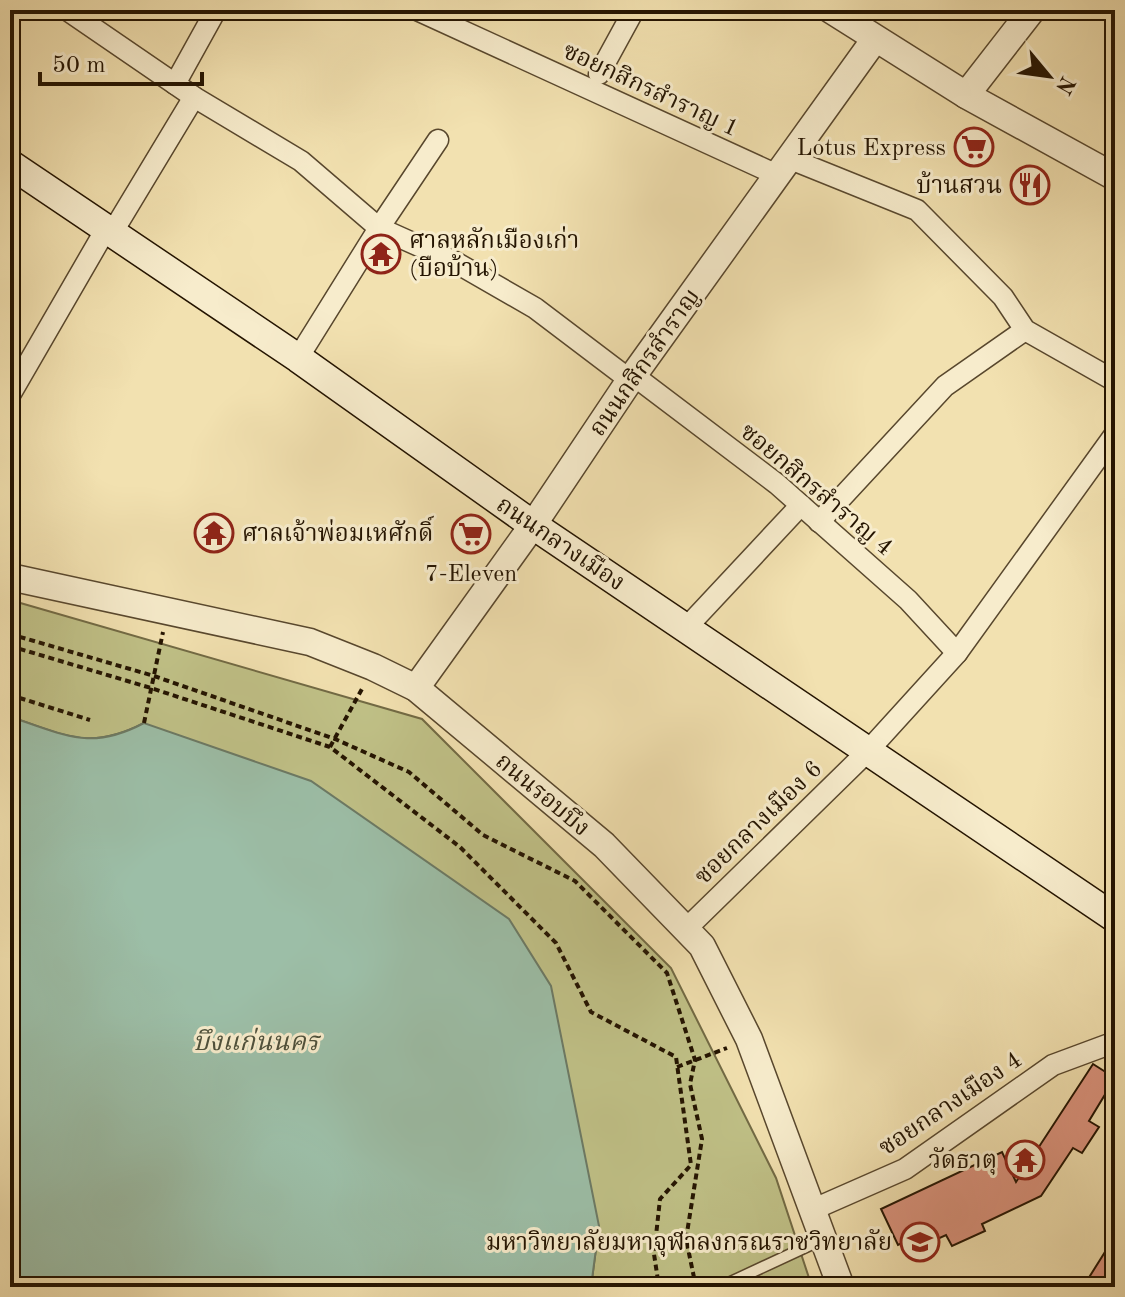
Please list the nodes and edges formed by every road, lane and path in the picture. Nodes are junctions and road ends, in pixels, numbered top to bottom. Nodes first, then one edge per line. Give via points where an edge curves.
1 (67, 10) edge
2 (216, 10) edge
3 (417, 10) edge
4 (634, 10) edge
5 (1032, 10) edge
6 (847, 14) edge
7 (875, 39) junction
8 (599, 74) dead end
9 (175, 84) junction
10 (966, 95) junction
11 (194, 97) junction
12 (438, 140) dead end
13 (10, 164) edge
14 (782, 166) junction
15 (1115, 177) edge
16 (379, 228) junction
17 (109, 231) junction
18 (1025, 330) junction
19 (298, 358) junction
20 (631, 378) junction
21 (1115, 381) edge
22 (10, 395) edge
23 (1115, 434) edge
24 (801, 505) junction
25 (819, 522) junction
26 (533, 525) junction
27 (10, 577) edge
28 (167, 610) junction
29 (686, 628) junction
30 (10, 634) edge
31 (10, 646) edge
32 (957, 653) junction
33 (373, 667) junction
34 (154, 676) junction
35 (151, 688) junction
36 (416, 688) junction
37 (10, 695) edge
38 (90, 720) dead end
39 (144, 723) dead end
40 (335, 739) junction
41 (330, 747) junction
42 (867, 752) junction
43 (1115, 918) edge
44 (686, 929) junction
45 (749, 1039) junction
46 (1115, 1042) edge
47 (695, 1060) junction
48 (677, 1067) junction
49 (814, 1209) junction
50 (823, 1239) junction
51 (659, 1287) edge
52 (696, 1287) edge
53 (720, 1287) edge
54 (841, 1287) edge

1 - 9 street, ซอยกสิกรสำราญ 4
2 - 9 street
3 - 14 street, ซอยกสิกรสำราญ 1
4 - 8 street
5 - 10 street
6 - 7 street
7 - 10 street
7 - 14 street, ถนนกสิกรสำราญ
9 - 11 street, ซอยกสิกรสำราญ 4
10 - 15 street
11 - 16 street, ซอยกสิกรสำราญ 4 via 301,161
11 - 17 street
12 - 16 street
13 - 17 main road, ถนนกลางเมือง
14 - 18 street, ซอยกสิกรสำราญ 1 via 917,210 1003,297
14 - 20 street, ถนนกสิกรสำราญ
16 - 19 street
16 - 20 street, ซอยกสิกรสำราญ 4 via 455,262 535,308
17 - 19 main road, ถนนกลางเมือง
17 - 22 street
18 - 21 street
18 - 25 street via 945,386
19 - 26 main road, ถนนกลางเมือง
20 - 24 street, ซอยกสิกรสำราญ 4
20 - 26 street, ถนนกสิกรสำราญ
23 - 32 street, ซอยกลางเมือง 6
24 - 25 street, ซอยกสิกรสำราญ 4
24 - 29 street
25 - 32 street, ซอยกสิกรสำราญ 4 via 908,600
26 - 29 main road, ถนนกลางเมือง
26 - 36 street, ถนนกสิกรสำราญ
27 - 28 street, ถนนรอบบึง
28 - 33 street, ถนนรอบบึง via 310,642
28 - 34 path
29 - 42 main road, ถนนกลางเมือง
30 - 34 path
31 - 35 path
32 - 42 street, ซอยกลางเมือง 6
33 - 36 street, ถนนรอบบึง
33 - 40 path
34 - 35 path
34 - 40 path
35 - 39 path
35 - 41 path
36 - 44 street, ถนนรอบบึง via 604,845
37 - 38 path
40 - 41 path
40 - 47 path via 409,772 483,835 575,881 667,973
41 - 48 path via 460,847 556,943 591,1012 676,1057
42 - 43 main road, ถนนกลางเมือง
42 - 44 street, ซอยกลางเมือง 6
44 - 45 street, ถนนรอบบึง via 702,946
45 - 47 path
45 - 49 street, ถนนรอบบึง
46 - 49 street, ซอยกลางเมือง 4 via 1053,1065 905,1169
47 - 48 path
47 - 52 path via 690,1084 702,1139 686,1239
48 - 51 path via 691,1165 660,1199 654,1254
49 - 50 street, ถนนรอบบึง
50 - 53 lane
50 - 54 street, ถนนรอบบึง

